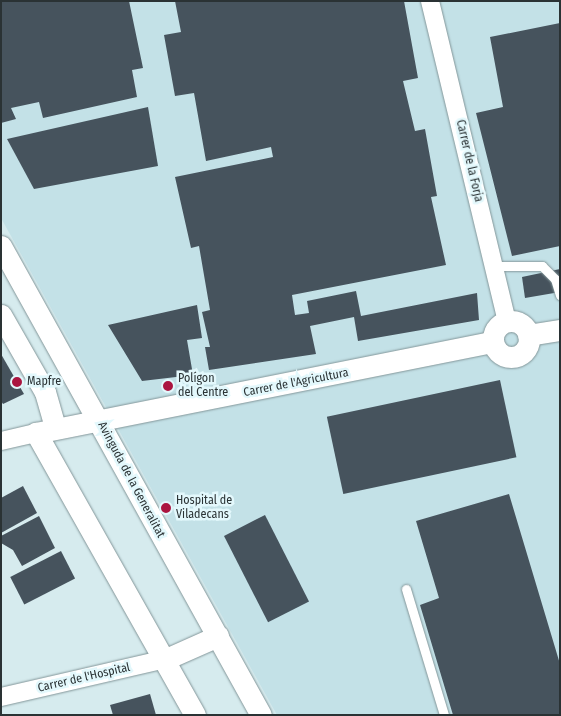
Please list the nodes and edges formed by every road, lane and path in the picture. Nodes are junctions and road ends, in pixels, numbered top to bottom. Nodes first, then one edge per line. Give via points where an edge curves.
1 (430, 1) edge
2 (1, 246) edge
3 (494, 266) junction
4 (560, 295) edge
5 (1, 315) edge
6 (507, 322) junction
7 (560, 330) edge
8 (528, 335) junction
9 (492, 342) junction
10 (100, 422) junction
11 (46, 431) junction
12 (1, 441) edge
13 (406, 588) dead end
14 (218, 636) junction
15 (166, 659) junction
16 (1, 697) edge
17 (195, 715) edge
18 (261, 715) edge
19 (444, 715) edge

1 - 3 street, Carrer de la Forja
2 - 10 street, Avinguda de la Generalitat
3 - 4 lane via 542,266 555,279
3 - 6 street, Carrer de la Forja
5 - 11 street via 45,392
6 - 8 street via 522,326
6 - 9 street via 497,327
7 - 8 street
8 - 9 street via 524,352 514,358 497,352
9 - 10 street, Carrer de l'Agricultura
10 - 11 street, Carrer de l'Agricultura
10 - 14 street, Avinguda de la Generalitat
11 - 12 street
11 - 15 street
13 - 19 lane
14 - 15 street
14 - 18 street, Avinguda de la Generalitat
15 - 16 street, Carrer de l'Hospital
15 - 17 street

